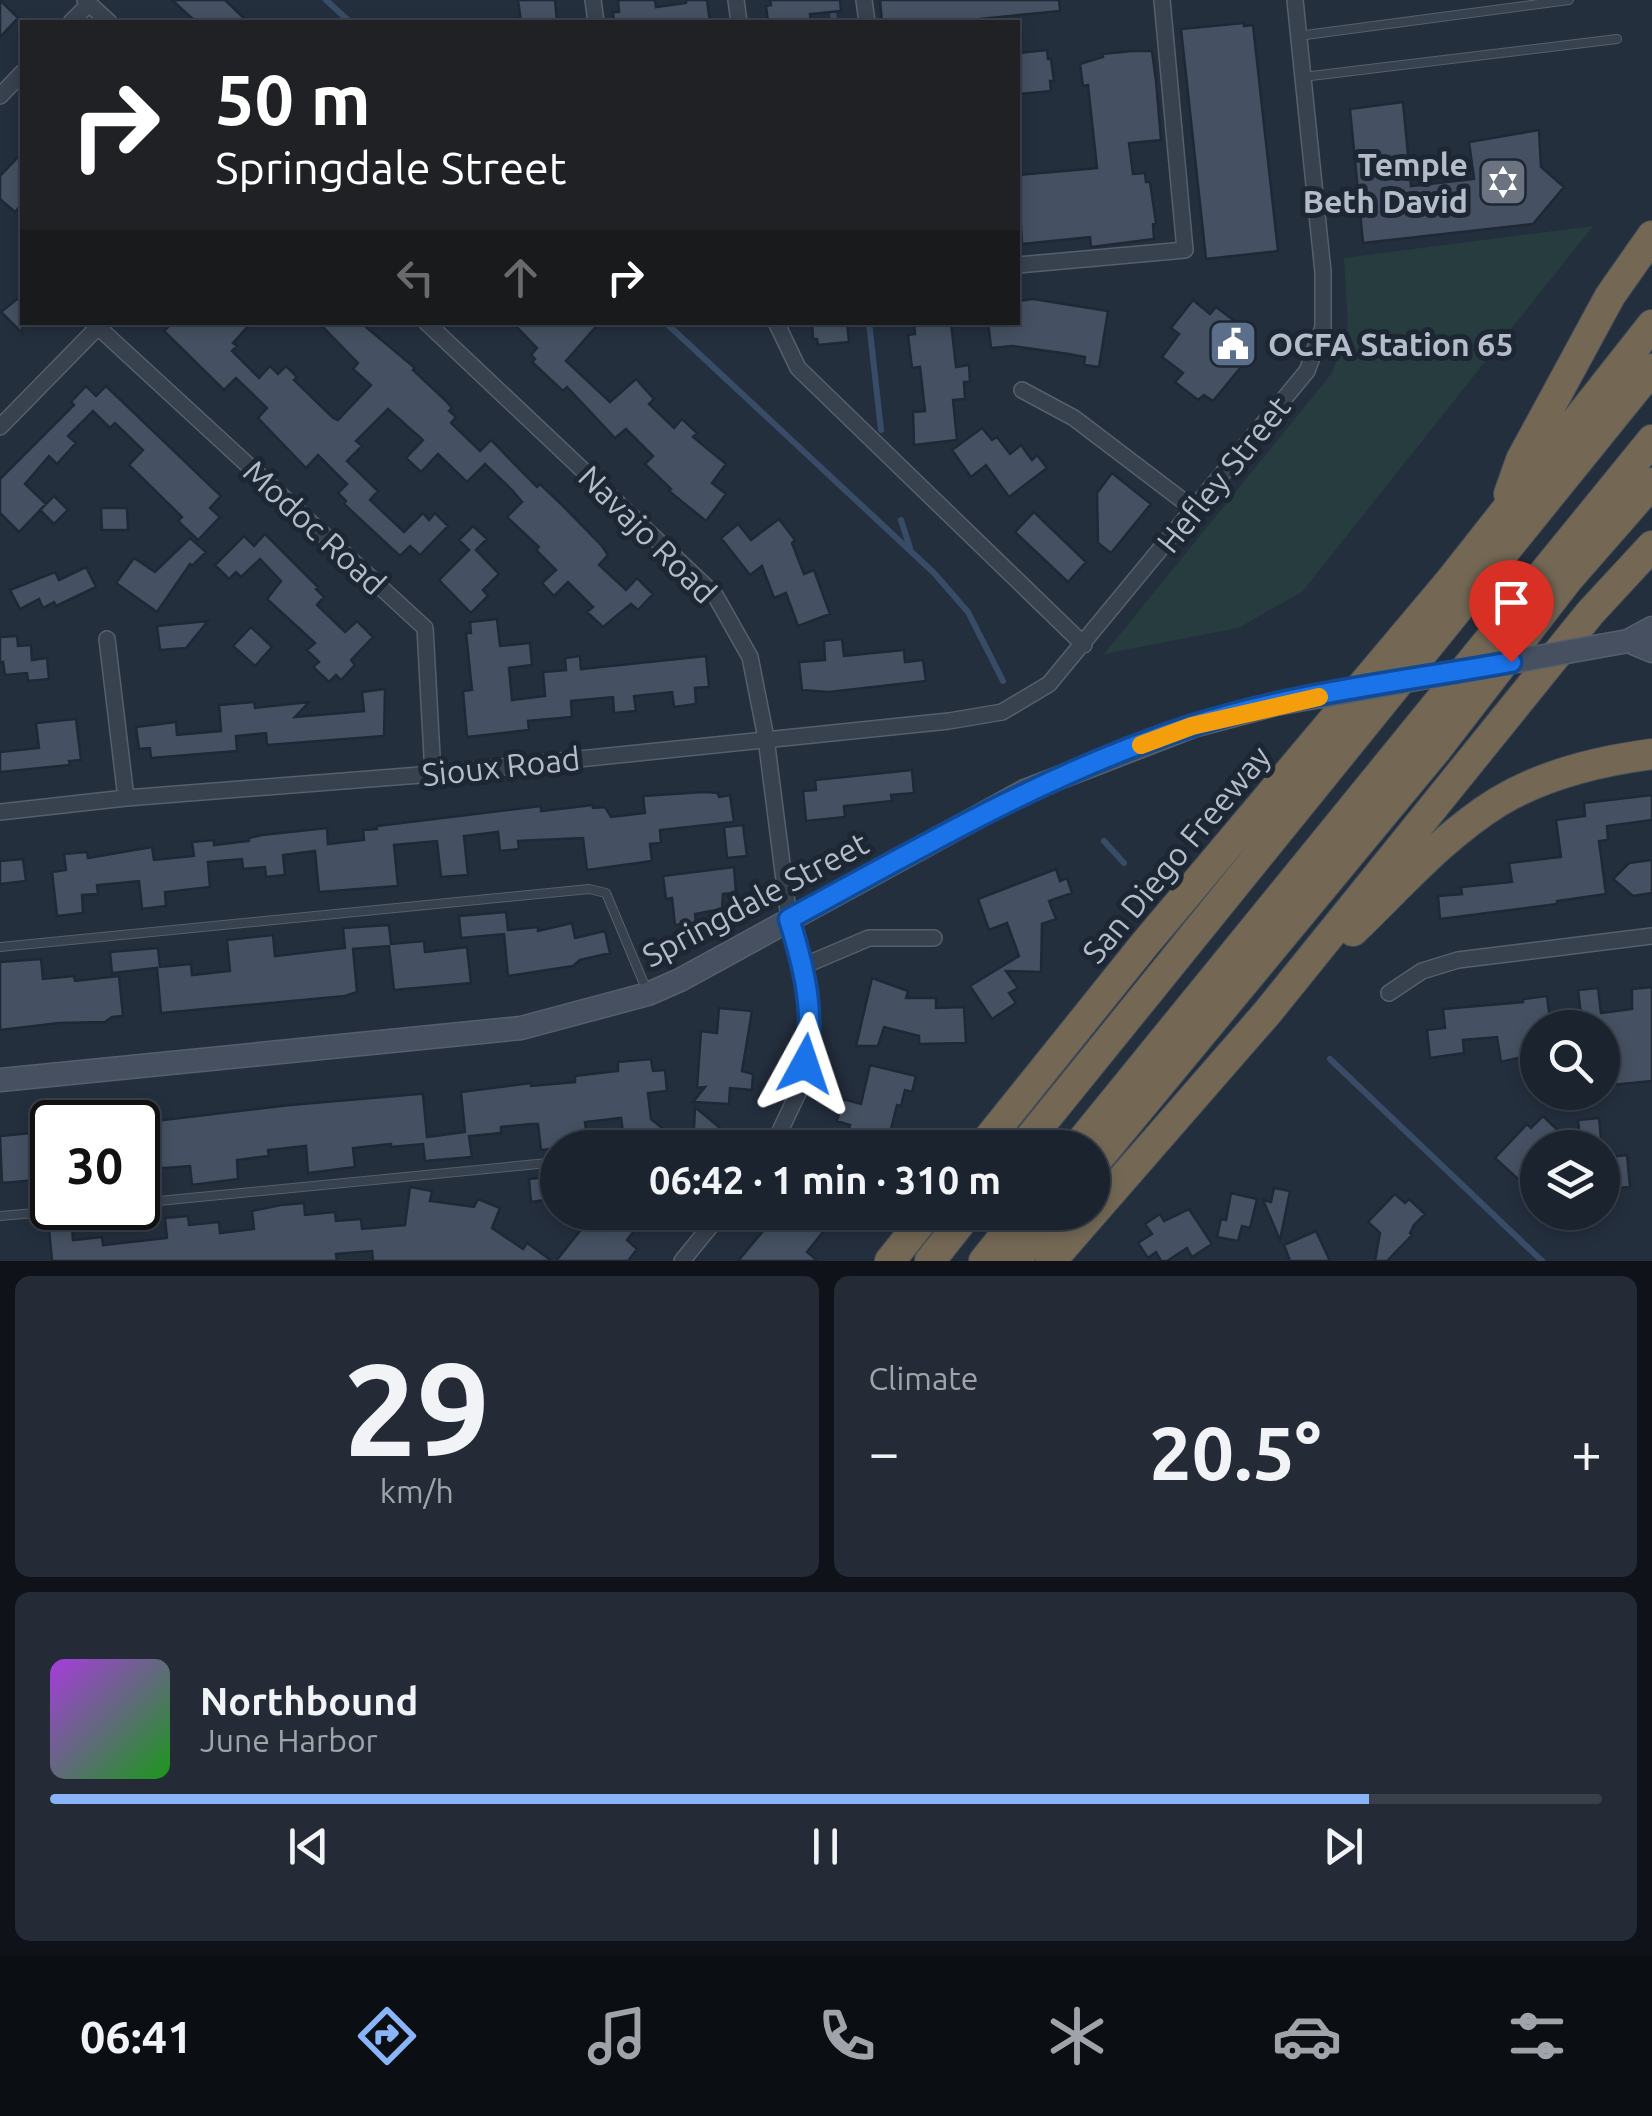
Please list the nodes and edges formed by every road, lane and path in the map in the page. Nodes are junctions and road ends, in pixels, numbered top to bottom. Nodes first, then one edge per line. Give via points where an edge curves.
1 (1162, 0) edge
2 (1295, 0) edge
3 (1568, 0) edge
4 (87, 2) edge
5 (107, 20) edge
6 (1298, 36) junction
7 (1617, 39) dead end
8 (20, 75) edge
9 (1303, 77) junction
10 (0, 96) edge
11 (1652, 236) edge
12 (1020, 264) edge
13 (429, 325) edge
14 (777, 325) edge
15 (1652, 325) edge
16 (1652, 369) edge
17 (1022, 390) dead end
18 (0, 426) edge
19 (1652, 440) edge
20 (1652, 483) edge
21 (1195, 510) junction
22 (1500, 520) junction
23 (1652, 546) edge
24 (1652, 628) edge
25 (108, 639) dead end
26 (1628, 641) junction
27 (1084, 645) junction
28 (1652, 651) edge
29 (1002, 712) joint
30 (766, 738) junction
31 (1652, 754) edge
32 (433, 774) junction
33 (126, 798) junction
34 (0, 812) edge
35 (789, 919) junction
36 (1652, 936) edge
37 (934, 938) dead end
38 (0, 946) edge
39 (803, 966) junction
40 (1389, 992) dead end
41 (648, 994) junction
42 (1267, 1012) junction
43 (0, 1080) edge
44 (781, 1130) edge
45 (995, 1130) edge
46 (1037, 1130) edge
47 (1091, 1130) edge
48 (1110, 1144) edge
49 (540, 1164) edge
50 (160, 1201) edge
51 (30, 1213) edge
52 (0, 1216) edge
53 (704, 1230) edge
54 (915, 1230) edge
55 (955, 1230) edge
56 (1009, 1230) edge
57 (1039, 1230) edge
58 (682, 1261) edge
59 (890, 1261) edge
60 (930, 1261) edge
61 (984, 1261) edge
62 (1014, 1261) edge
63 (1051, 1261) edge

1 - 12 street via 1185,250
2 - 6 street, Hefley Street
3 - 6 lane
4 - 5 street
6 - 9 street, Hefley Street
7 - 9 lane
8 - 10 street
9 - 21 street, Hefley Street via 1323,327 1307,371
11 - 22 highway via 1610,296 1521,460
13 - 30 street, Navajo Road via 715,596 750,657
14 - 27 street via 798,368
15 - 22 highway, San Diego Freeway
16 - 46 highway
17 - 21 street via 1074,418
18 - 32 street, Modoc Road via 98,326 425,628
19 - 47 highway
20 - 48 highway
21 - 27 street, Hefley Street
22 - 45 highway, San Diego Freeway
23 - 42 highway via 1590,613
24 - 26 main road, Springdale Street
25 - 33 street
26 - 28 main road
26 - 35 main road, Springdale Street, bridge via 1276,704 1192,726 1025,792
27 - 29 street, Hefley Street via 1050,684
29 - 30 street, Sioux Road
30 - 32 street, Sioux Road
30 - 35 street, Navajo Road
31 - 42 highway via 1567,771 1495,804
32 - 33 street, Sioux Road
33 - 34 street, Sioux Road
35 - 39 street, Navajo Road
35 - 41 main road, Springdale Street
36 - 40 street via 1458,960 1422,971
37 - 39 street via 868,938
38 - 41 lane via 589,889 606,893
39 - 44 street, Navajo Road via 812,1034 798,1094
41 - 43 main road, Springdale Street via 522,1028
42 - 63 highway
49 - 50 lane
51 - 52 lane
53 - 58 street
54 - 59 highway
55 - 60 highway
56 - 61 highway
57 - 62 highway

